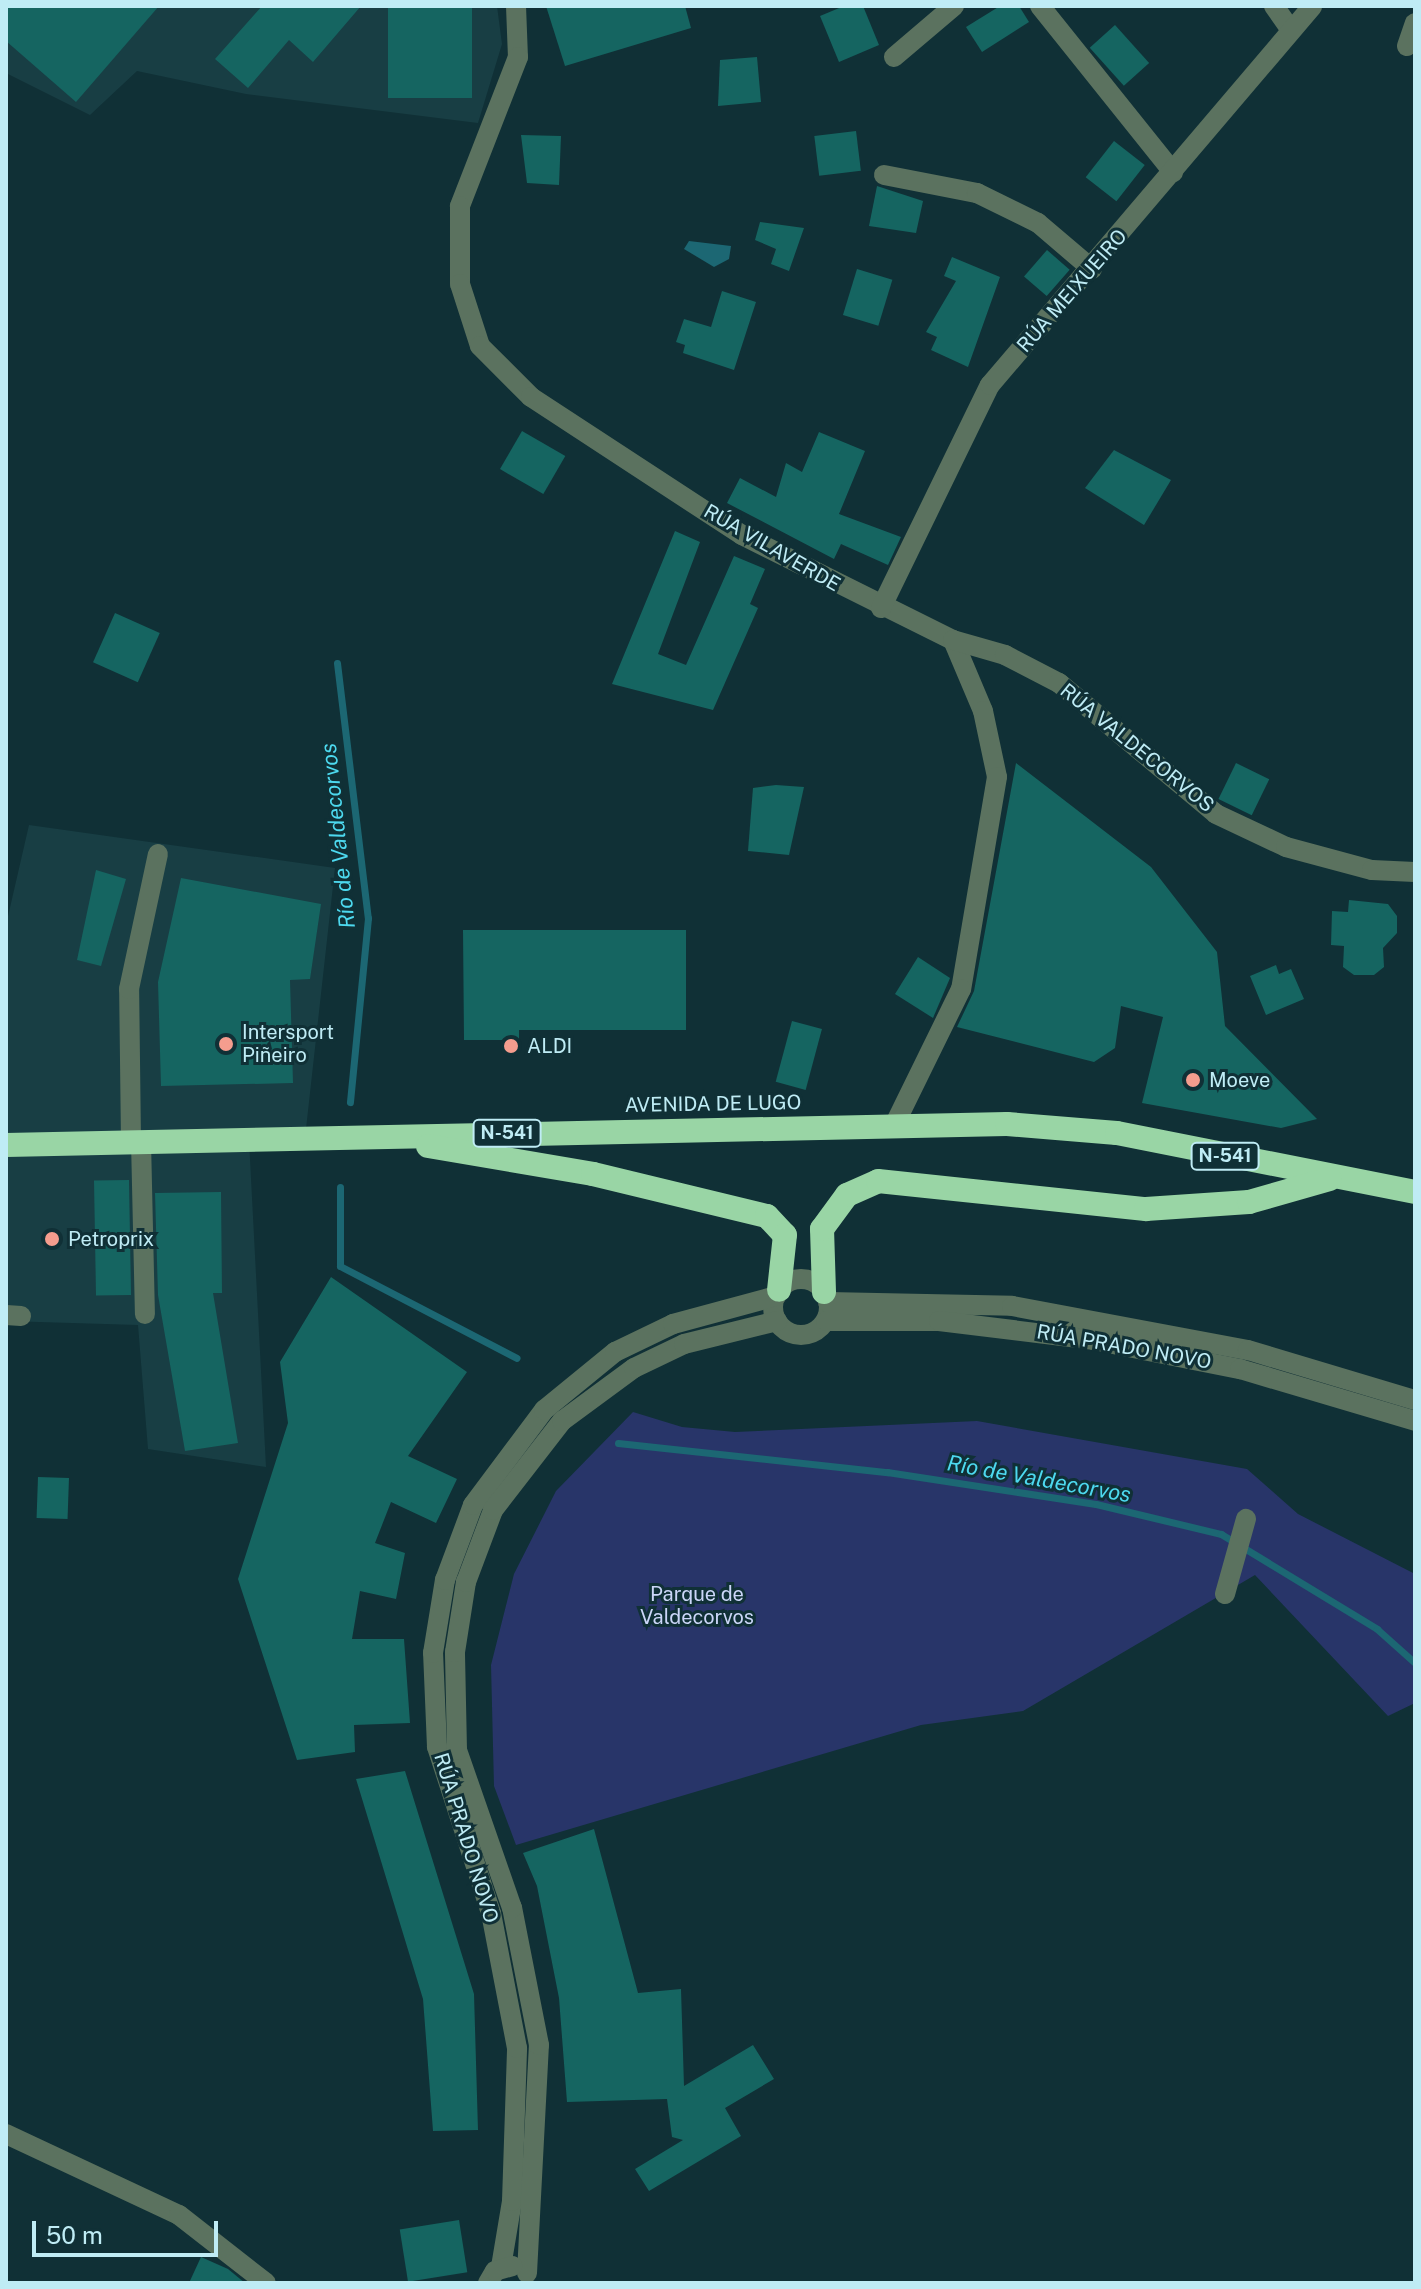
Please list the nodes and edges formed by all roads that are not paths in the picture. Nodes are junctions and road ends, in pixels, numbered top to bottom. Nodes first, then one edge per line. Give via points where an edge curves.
1 (516, 6) edge
2 (954, 6) edge
3 (1040, 6) edge
4 (1274, 6) edge
5 (1312, 6) edge
6 (1415, 23) edge
7 (1291, 30) junction
8 (1407, 46) dead end
9 (894, 57) dead end
10 (1173, 172) junction
11 (884, 175) dead end
12 (1092, 269) junction
13 (881, 608) junction
14 (953, 640) junction
15 (158, 854) dead end
16 (1415, 872) edge
17 (895, 1124) junction
18 (374, 1136) junction
19 (136, 1142) junction
20 (6, 1145) edge
21 (1332, 1178) junction
22 (1415, 1192) edge
23 (778, 1293) junction
24 (826, 1305) junction
25 (145, 1314) dead end
26 (777, 1321) junction
27 (1414, 1399) edge
28 (1415, 1421) edge
29 (1246, 1519) dead end
30 (1225, 1594) dead end
31 (6, 2134) edge
32 (494, 2275) edge
33 (529, 2278) edge
34 (266, 2283) edge

1 - 13 street, RÚA VILAVERDE via 518,57 458,219 460,284 480,346 495,367 570,424 742,535
2 - 9 street
3 - 10 street
4 - 7 street
5 - 7 street, RÚA MEIXUEIRO
6 - 8 street
7 - 10 street, RÚA MEIXUEIRO
10 - 12 street, RÚA MEIXUEIRO
11 - 12 street via 977,193 1038,223
12 - 13 street, RÚA MEIXUEIRO via 984,395
13 - 14 street, RÚA VILAVERDE
14 - 16 street, RÚA VALDECORVOS via 1005,655 1059,683 1216,814 1286,847 1372,870
14 - 17 street via 983,711 997,777 992,839 961,989
15 - 19 street via 129,989
17 - 18 highway, AVENIDA DE LUGO / N-541
17 - 21 highway, AVENIDA DE LUGO / N-541 via 1117,1133
18 - 19 highway, AVENIDA DE LUGO / N-541
18 - 23 highway via 593,1174 767,1216 785,1235
19 - 20 highway, AVENIDA DE LUGO / N-541
19 - 25 street
21 - 22 highway, AVENIDA DE LUGO / N-541
21 - 24 highway via 1249,1202 1146,1209 878,1181 847,1195 822,1229
23 - 24 street, RÚA PRADO NOVO via 803,1279
23 - 26 street
23 - 32 street, RÚA PRADO NOVO via 673,1324 615,1352 544,1410 473,1505 445,1580 433,1653 437,1747 491,1913 517,2048 512,2201
24 - 26 street via 799,1335
24 - 27 street, RÚA PRADO NOVO via 1012,1306 1248,1350
24 - 28 street, RÚA PRADO NOVO via 1093,1340 1240,1369
26 - 33 street, RÚA PRADO NOVO via 684,1344 634,1368 562,1421 493,1510 466,1582 455,1652 457,1750 512,1908 539,2045
29 - 30 street
31 - 34 street via 179,2215
32 - 33 street

